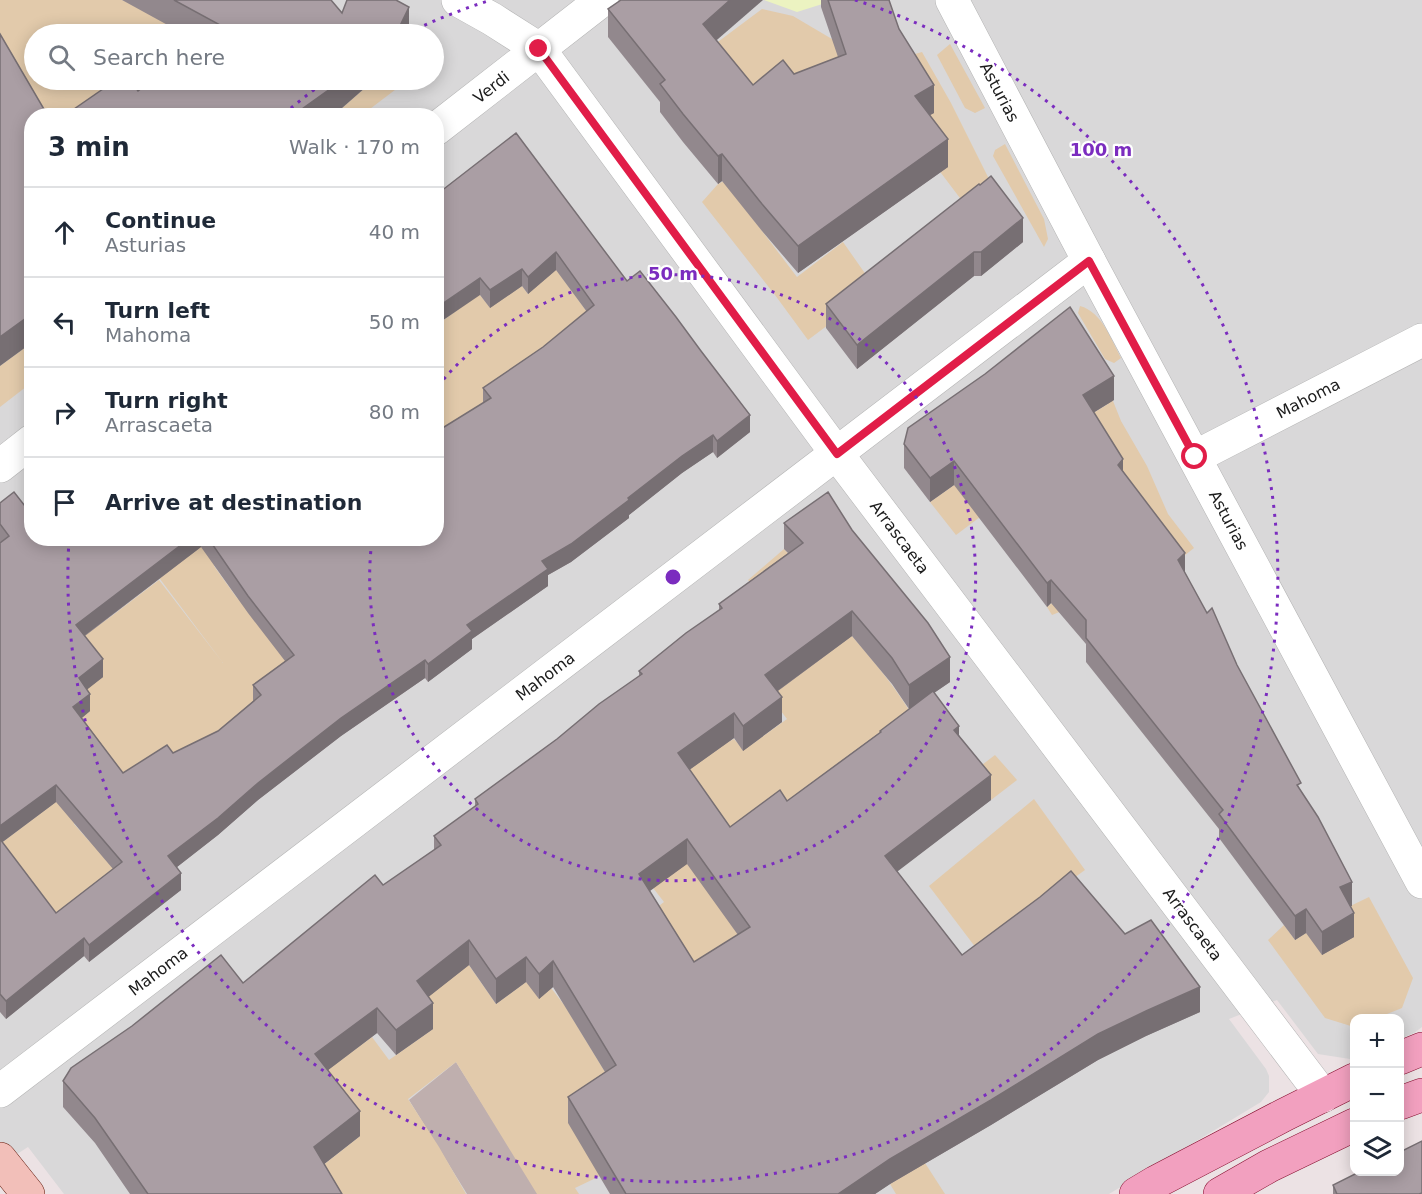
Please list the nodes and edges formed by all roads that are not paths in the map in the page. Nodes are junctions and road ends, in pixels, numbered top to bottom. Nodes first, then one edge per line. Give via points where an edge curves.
1 (458, 0) edge
2 (602, 0) edge
3 (952, 0) edge
4 (539, 49) junction
5 (444, 123) edge
6 (1089, 261) junction
7 (1422, 340) edge
8 (24, 447) edge
9 (837, 454) junction
10 (1195, 457) junction
11 (0, 466) edge
12 (1422, 882) edge
13 (1422, 1049) edge
14 (1404, 1056) edge
15 (1350, 1082) edge
16 (0, 1091) edge
17 (1422, 1095) edge
18 (1323, 1096) junction
19 (1404, 1102) edge
20 (1350, 1127) edge
21 (0, 1159) edge
22 (28, 1194) edge
23 (1136, 1194) edge
24 (1220, 1194) edge

1 - 4 street, Arrascaeta
2 - 4 street, Verdi
3 - 6 street, Asturias
4 - 5 street, Verdi
4 - 9 street, Arrascaeta
6 - 9 street, Mahoma
6 - 10 street, Asturias
7 - 10 street, Mahoma
8 - 11 street
9 - 16 street, Mahoma
9 - 18 street, Arrascaeta
10 - 12 street, Asturias
13 - 14 main road
15 - 18 main road
17 - 19 main road
18 - 23 main road
20 - 24 main road
21 - 22 street

